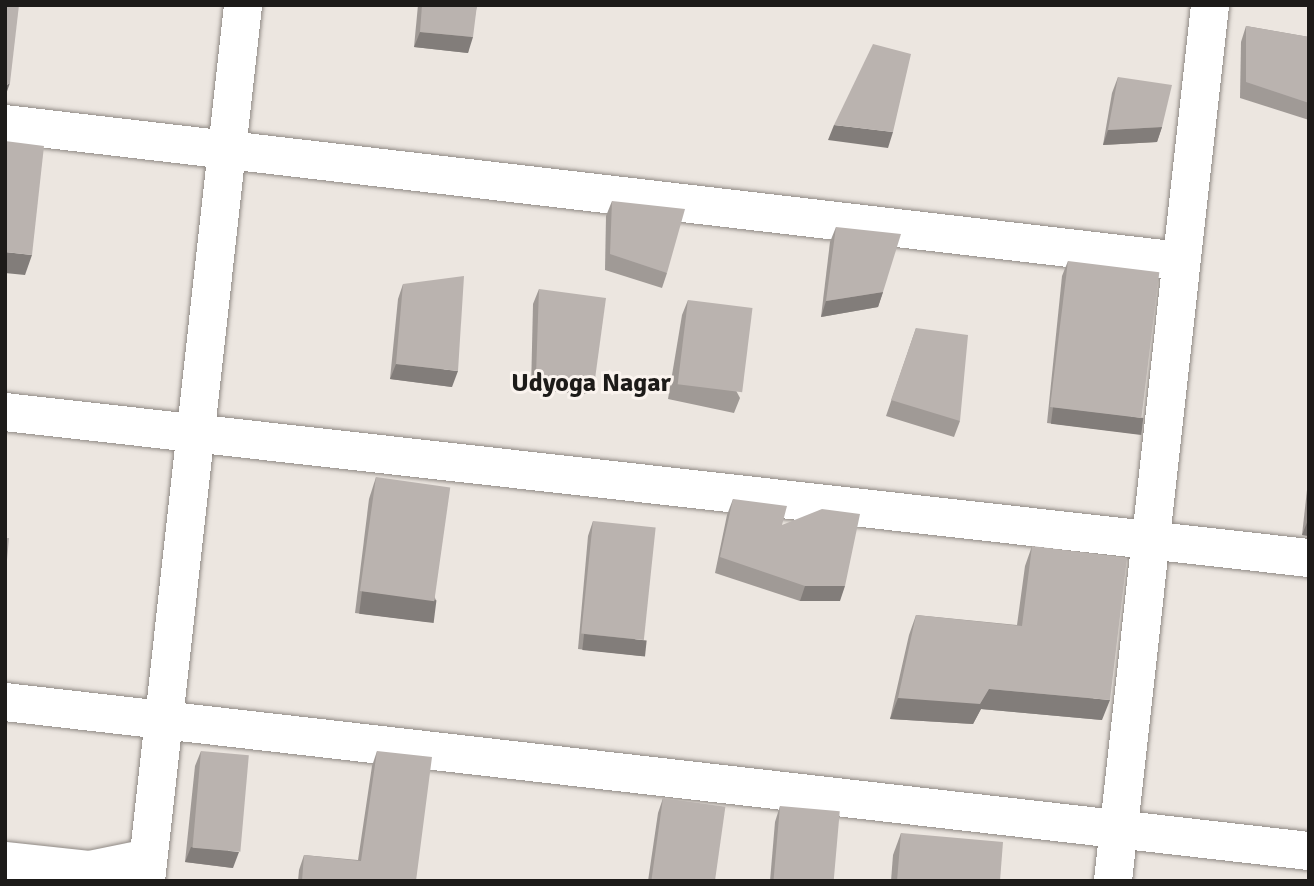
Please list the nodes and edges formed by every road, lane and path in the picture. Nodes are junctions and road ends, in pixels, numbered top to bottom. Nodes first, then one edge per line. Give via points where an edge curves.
1 (243, 5) edge
2 (1210, 5) edge
3 (5, 124) edge
4 (227, 153) junction
5 (1180, 261) junction
6 (5, 412) edge
7 (196, 430) junction
8 (1146, 543) junction
9 (1309, 558) edge
10 (5, 702) edge
11 (164, 720) junction
12 (1118, 827) junction
13 (1309, 851) edge
14 (5, 861) edge
15 (147, 869) edge
16 (88, 875) edge
17 (1113, 881) edge

1 - 4 street
2 - 5 street
3 - 4 street
4 - 5 street
4 - 7 street
5 - 8 street
6 - 7 street
7 - 8 street
7 - 11 street
8 - 9 street
8 - 12 street
10 - 11 street
11 - 12 street
11 - 15 street
12 - 13 street
12 - 17 street
14 - 16 street
15 - 16 street

